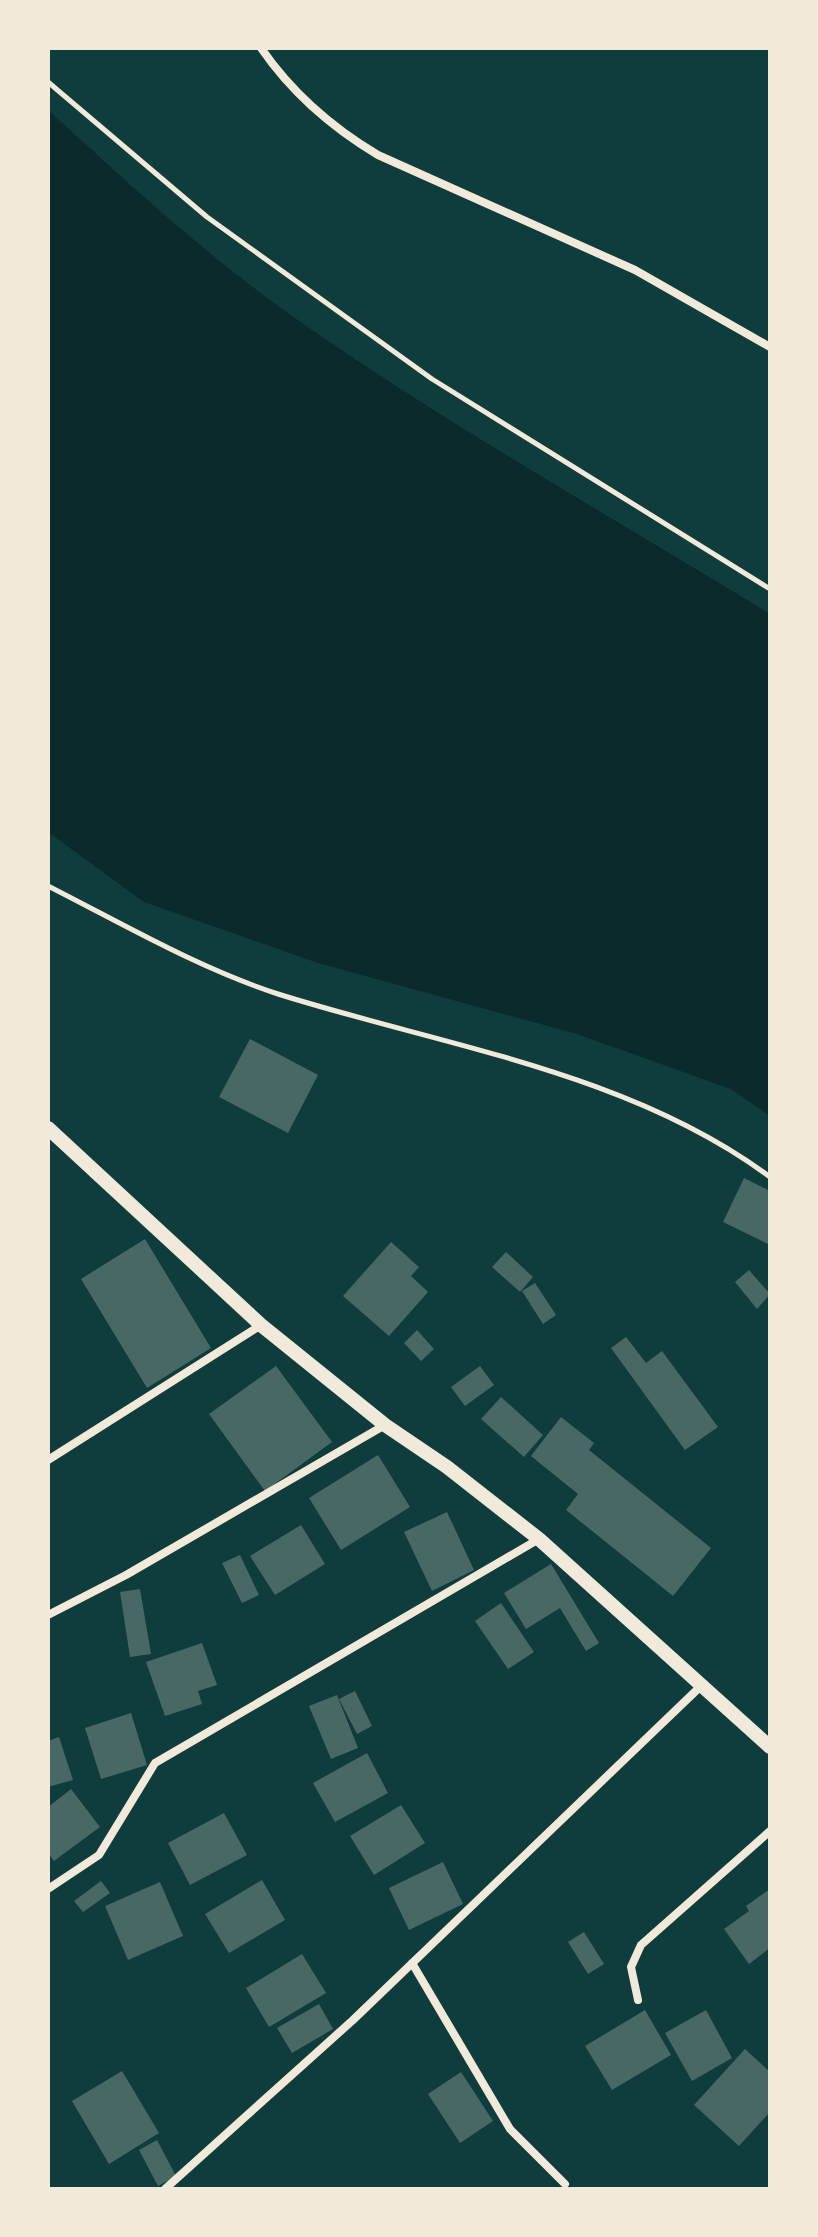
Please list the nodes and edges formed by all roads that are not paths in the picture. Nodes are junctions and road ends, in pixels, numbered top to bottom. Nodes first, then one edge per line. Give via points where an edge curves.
1 (261, 48) edge
2 (770, 347) edge
3 (48, 1128) edge
4 (261, 1325) junction
5 (385, 1425) junction
6 (48, 1460) edge
7 (539, 1539) junction
8 (48, 1615) edge
9 (702, 1685) junction
10 (770, 1747) edge
11 (770, 1831) edge
12 (48, 1889) edge
13 (412, 1963) junction
14 (638, 2000) dead end
15 (565, 2184) dead end
16 (165, 2189) edge

1 - 2 street via 290,88 342,134 635,270
3 - 4 street
4 - 5 street
4 - 6 street
5 - 7 street
5 - 8 street
7 - 9 street
7 - 12 street via 155,1763 99,1855
9 - 10 street
9 - 13 street
11 - 14 street via 641,1945 631,1967
13 - 15 street via 510,2129
13 - 16 street

